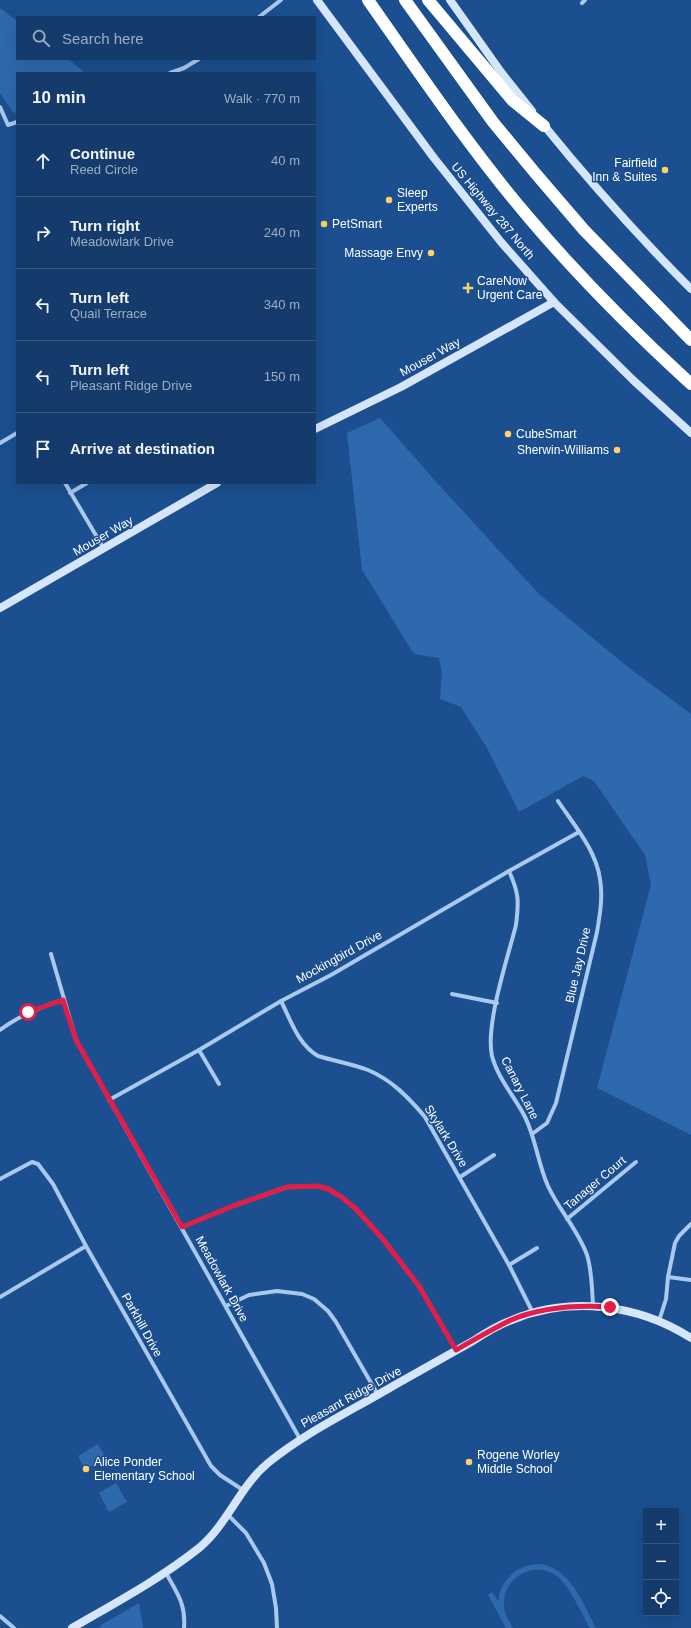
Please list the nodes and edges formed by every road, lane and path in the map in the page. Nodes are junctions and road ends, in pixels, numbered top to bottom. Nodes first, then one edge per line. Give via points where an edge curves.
1 (281, 0) edge
2 (317, 0) edge
3 (368, 0) edge
4 (405, 0) edge
5 (428, 0) edge
6 (450, 0) edge
7 (260, 16) edge
8 (197, 60) edge
9 (173, 72) edge
10 (0, 107) edge
11 (16, 122) edge
12 (544, 126) junction
13 (691, 288) edge
14 (554, 302) junction
15 (691, 340) edge
16 (691, 384) edge
17 (316, 429) edge
18 (691, 433) edge
19 (16, 434) edge
20 (0, 443) edge
21 (66, 484) edge
22 (85, 484) edge
23 (215, 484) edge
24 (70, 492) junction
25 (105, 549) junction
26 (0, 608) edge
27 (558, 800) dead end
28 (579, 832) junction
29 (509, 871) junction
30 (51, 954) dead end
31 (452, 994) dead end
32 (63, 1000) junction
33 (281, 1001) junction
34 (497, 1003) junction
35 (0, 1030) edge
36 (199, 1050) junction
37 (219, 1084) dead end
38 (109, 1100) junction
39 (532, 1134) junction
40 (494, 1155) dead end
41 (636, 1162) dead end
42 (460, 1177) junction
43 (0, 1179) edge
44 (567, 1220) junction
45 (691, 1224) edge
46 (182, 1227) junction
47 (86, 1246) junction
48 (537, 1248) dead end
49 (509, 1265) junction
50 (668, 1277) junction
51 (691, 1280) edge
52 (0, 1297) edge
53 (226, 1306) junction
54 (593, 1306) junction
55 (534, 1313) junction
56 (659, 1321) junction
57 (691, 1338) edge
58 (456, 1350) junction
59 (378, 1395) junction
60 (300, 1439) junction
61 (243, 1490) junction
62 (228, 1515) junction
63 (166, 1573) junction
64 (0, 1616) edge
65 (14, 1628) edge
66 (72, 1628) edge
67 (184, 1628) edge
68 (277, 1628) edge

1 - 7 street
2 - 14 street, US Highway 287 North via 434,158 501,242
3 - 16 highway via 466,139 530,219 610,308
4 - 15 highway via 493,122 536,174 584,230
5 - 12 highway via 512,100
6 - 12 street via 501,72
8 - 9 street
10 - 11 street via 8,125
12 - 13 street via 637,234
14 - 17 street, Mouser Way via 401,387
14 - 18 street, US Highway 287 North
19 - 20 street
21 - 24 street
22 - 24 street
23 - 25 street, Mouser Way
24 - 25 street
25 - 26 street, Mouser Way
27 - 28 street, Blue Jay Drive
28 - 29 street, Mockingbird Drive
28 - 39 street, Blue Jay Drive via 593,856 600,878 601,907 556,1103 547,1123
29 - 33 street, Mockingbird Drive via 331,975
29 - 34 street, Canary Lane via 517,888 518,914
30 - 32 street, Meadowlark Drive
31 - 34 street
32 - 35 street via 28,1012
32 - 38 street, Meadowlark Drive via 76,1040
33 - 36 street, Mockingbird Drive
33 - 42 street, Skylark Drive via 298,1035 313,1053 368,1070 388,1081 409,1098 425,1117
34 - 39 street, Canary Lane via 491,1032 492,1055
36 - 37 street
36 - 38 street, Mockingbird Drive
38 - 46 street, Meadowlark Drive
39 - 44 street, Canary Lane via 548,1187
40 - 42 street
41 - 44 street, Tanager Court
42 - 49 street, Skylark Drive
43 - 47 street, Parkhill Drive via 32,1162 38,1164 53,1184
44 - 54 street, Canary Lane via 587,1256
45 - 50 street via 675,1244
46 - 53 street, Meadowlark Drive
46 - 58 street via 287,1187 318,1186 328,1189 355,1208 382,1238 419,1286
47 - 52 street
47 - 61 street, Parkhill Drive via 210,1466 220,1476
48 - 49 street
49 - 55 street, Skylark Drive
50 - 51 street
50 - 56 street via 666,1299
53 - 59 street via 250,1295 277,1291 302,1294 314,1299 336,1322
53 - 60 street, Meadowlark Drive
54 - 55 street, Pleasant Ridge Drive
54 - 56 street, Pleasant Ridge Drive via 610,1307
55 - 58 street, Pleasant Ridge Drive via 512,1320
56 - 57 street, Pleasant Ridge Drive
58 - 59 street, Pleasant Ridge Drive
59 - 60 street, Pleasant Ridge Drive
60 - 61 street, Pleasant Ridge Drive via 267,1464
61 - 62 street, Pleasant Ridge Drive
62 - 63 street, Pleasant Ridge Drive via 201,1546
62 - 68 street via 246,1533 264,1563 272,1584
63 - 66 street, Pleasant Ridge Drive
63 - 67 street via 182,1603
64 - 65 street

